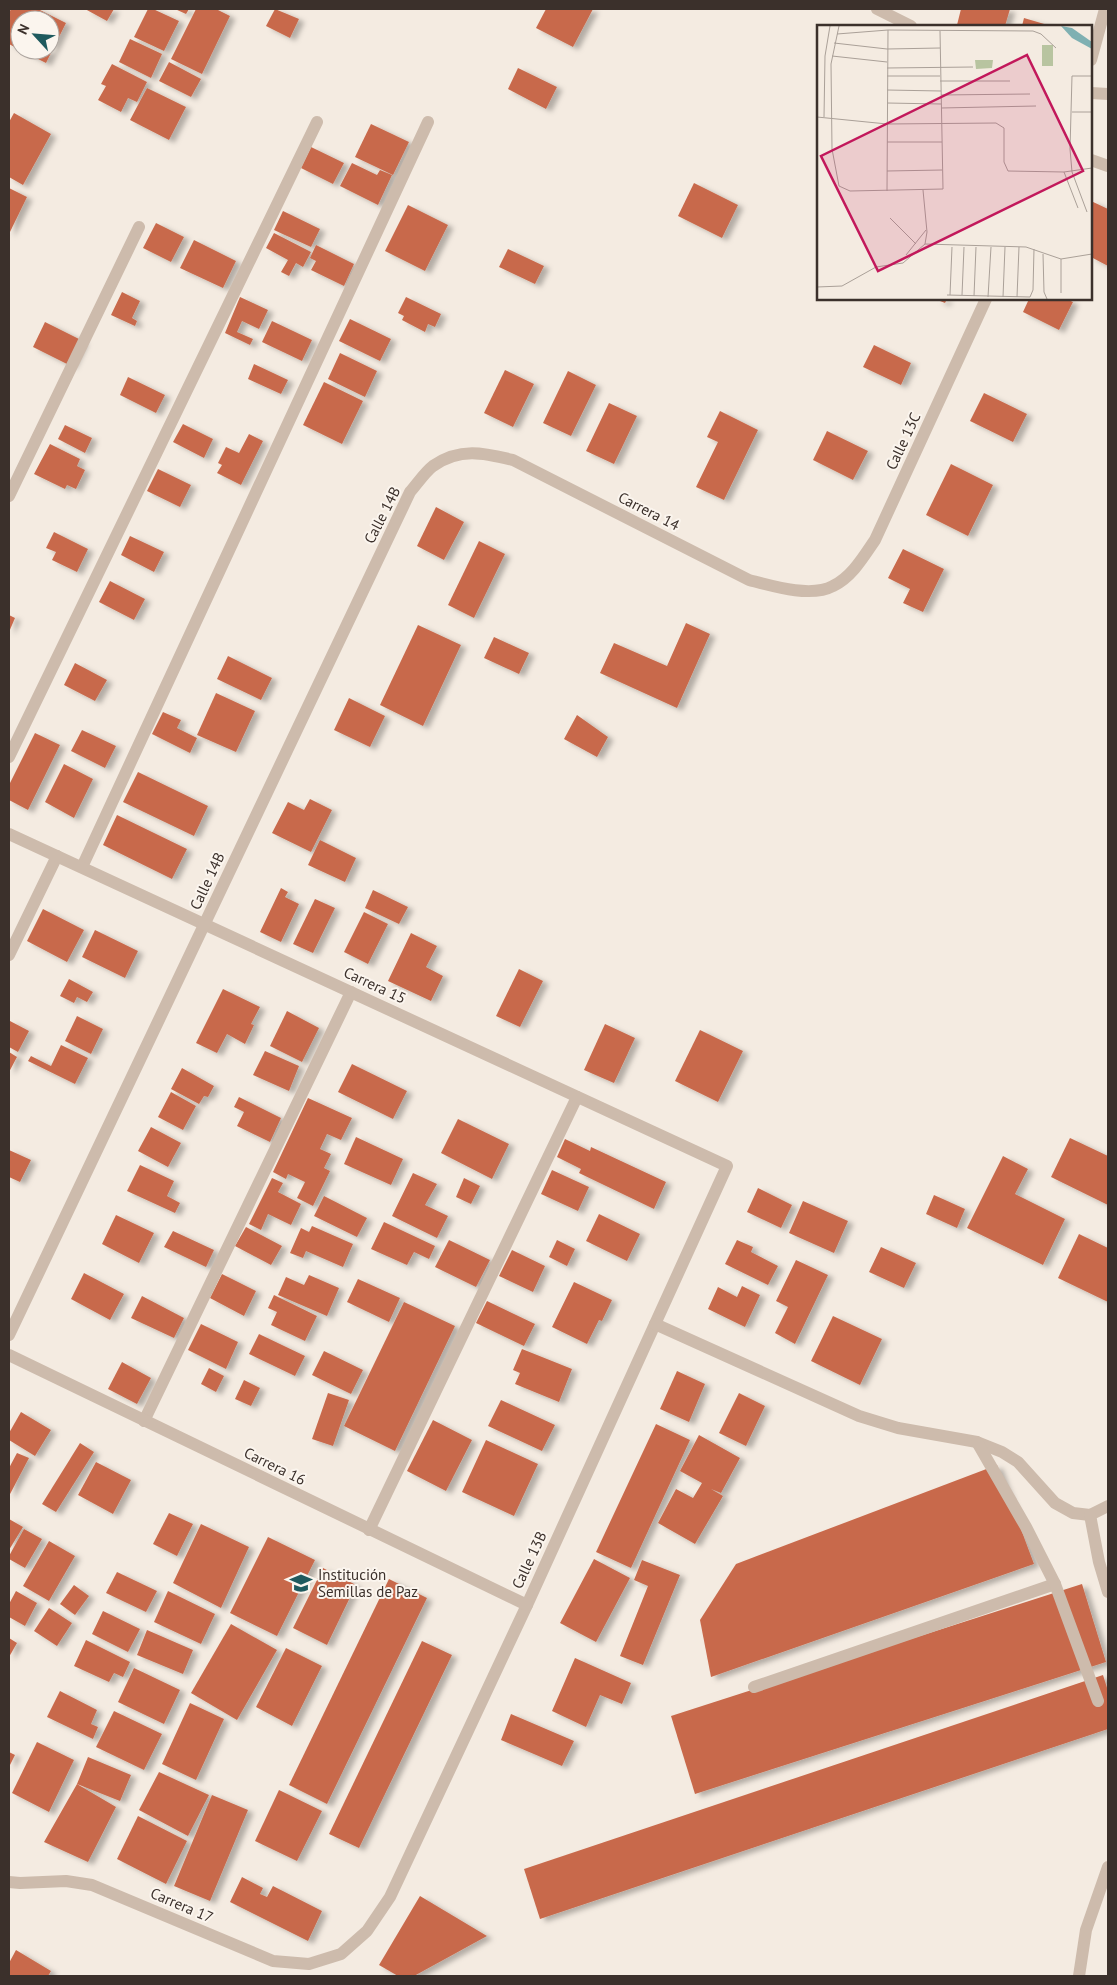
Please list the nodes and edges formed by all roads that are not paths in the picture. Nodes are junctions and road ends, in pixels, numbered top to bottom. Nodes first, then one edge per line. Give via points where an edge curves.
1 (877, 9) edge
2 (1105, 9) edge
3 (909, 25) edge
4 (1092, 56) edge
5 (1092, 93) edge
6 (1108, 94) edge
7 (317, 122) dead end
8 (428, 122) dead end
9 (1092, 160) edge
10 (1108, 166) edge
11 (139, 227) dead end
12 (986, 300) edge
13 (453, 456) joint
14 (9, 496) edge
15 (833, 587) joint
16 (9, 757) edge
17 (9, 834) edge
18 (57, 856) junction
19 (82, 868) junction
20 (204, 924) junction
21 (9, 954) edge
22 (351, 992) junction
23 (577, 1097) junction
24 (727, 1166) joint
25 (655, 1324) junction
26 (9, 1335) edge
27 (9, 1355) edge
28 (144, 1421) junction
29 (977, 1442) junction
30 (1108, 1506) edge
31 (1090, 1515) junction
32 (369, 1530) junction
33 (1055, 1584) junction
34 (1108, 1592) edge
35 (527, 1605) junction
36 (754, 1688) dead end
37 (1098, 1701) dead end
38 (1108, 1867) edge
39 (9, 1882) edge
40 (341, 1954) joint
41 (1079, 1976) edge

1 - 3 street
2 - 4 street
5 - 6 street
7 - 16 street
8 - 19 street
9 - 10 street
11 - 14 street
12 - 15 street, Calle 13C via 875,540 856,567
13 - 15 street, Carrera 14 via 480,452 513,460 749,580 784,590 811,591
13 - 20 street, Calle 14B via 432,466 410,492
17 - 18 street, Carrera 15
18 - 19 street, Carrera 15
18 - 21 street
19 - 20 street, Carrera 15
20 - 22 street, Carrera 15
20 - 26 street, Calle 14B
22 - 23 street, Carrera 15
22 - 28 street
23 - 24 street, Carrera 15
23 - 32 street
24 - 25 street, Calle 13B
25 - 29 street via 859,1416 898,1428
25 - 35 street, Calle 13B
27 - 28 street, Carrera 16
28 - 32 street, Carrera 16
29 - 31 street via 1018,1462 1055,1503 1073,1512
29 - 33 street
30 - 31 street
31 - 34 street
32 - 35 street, Carrera 16
33 - 36 street
33 - 37 street
35 - 40 street, Calle 13B via 390,1897 367,1931
38 - 41 street via 1086,1930
39 - 40 street, Carrera 17 via 66,1881 92,1885 273,1961 309,1964

